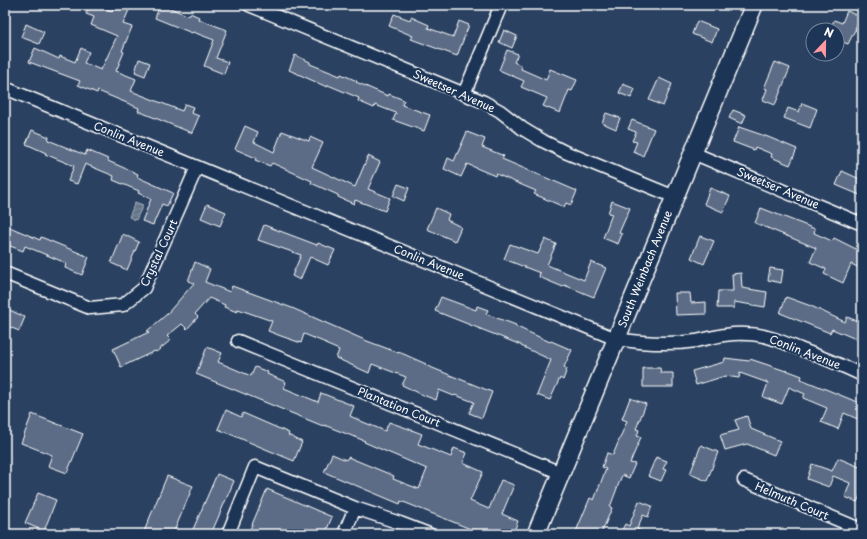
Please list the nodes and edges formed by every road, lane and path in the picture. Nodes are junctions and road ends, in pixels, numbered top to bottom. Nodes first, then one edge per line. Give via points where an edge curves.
1 (249, 5) edge
2 (501, 5) edge
3 (754, 5) edge
4 (262, 7) edge
5 (5, 88) edge
6 (464, 94) junction
7 (693, 153) junction
8 (197, 167) junction
9 (675, 197) junction
10 (862, 224) edge
11 (5, 273) edge
12 (616, 339) junction
13 (238, 341) dead end
14 (862, 375) edge
15 (561, 473) junction
16 (744, 480) dead end
17 (355, 508) junction
18 (406, 530) edge
19 (862, 530) edge
20 (228, 534) edge
21 (344, 534) edge
22 (429, 534) edge
23 (536, 534) edge

1 - 4 street, Sweetser Avenue
2 - 6 street
3 - 7 street, South Weinbach Avenue
4 - 6 street, Sweetser Avenue
5 - 8 street, Conlin Avenue
6 - 9 street, Sweetser Avenue via 500,111 548,144
7 - 9 street, South Weinbach Avenue
7 - 10 street, Sweetser Avenue
8 - 11 street, Crystal Court via 144,288 124,305 90,308
8 - 12 street, Conlin Avenue
9 - 12 street, South Weinbach Avenue
12 - 14 street, Conlin Avenue via 661,343 695,341 727,334 765,336
12 - 15 street, South Weinbach Avenue
13 - 15 street, Plantation Court
15 - 23 street, South Weinbach Avenue
16 - 19 street, Helmuth Court
17 - 18 street
17 - 20 street via 255,467
17 - 21 street
18 - 22 street

